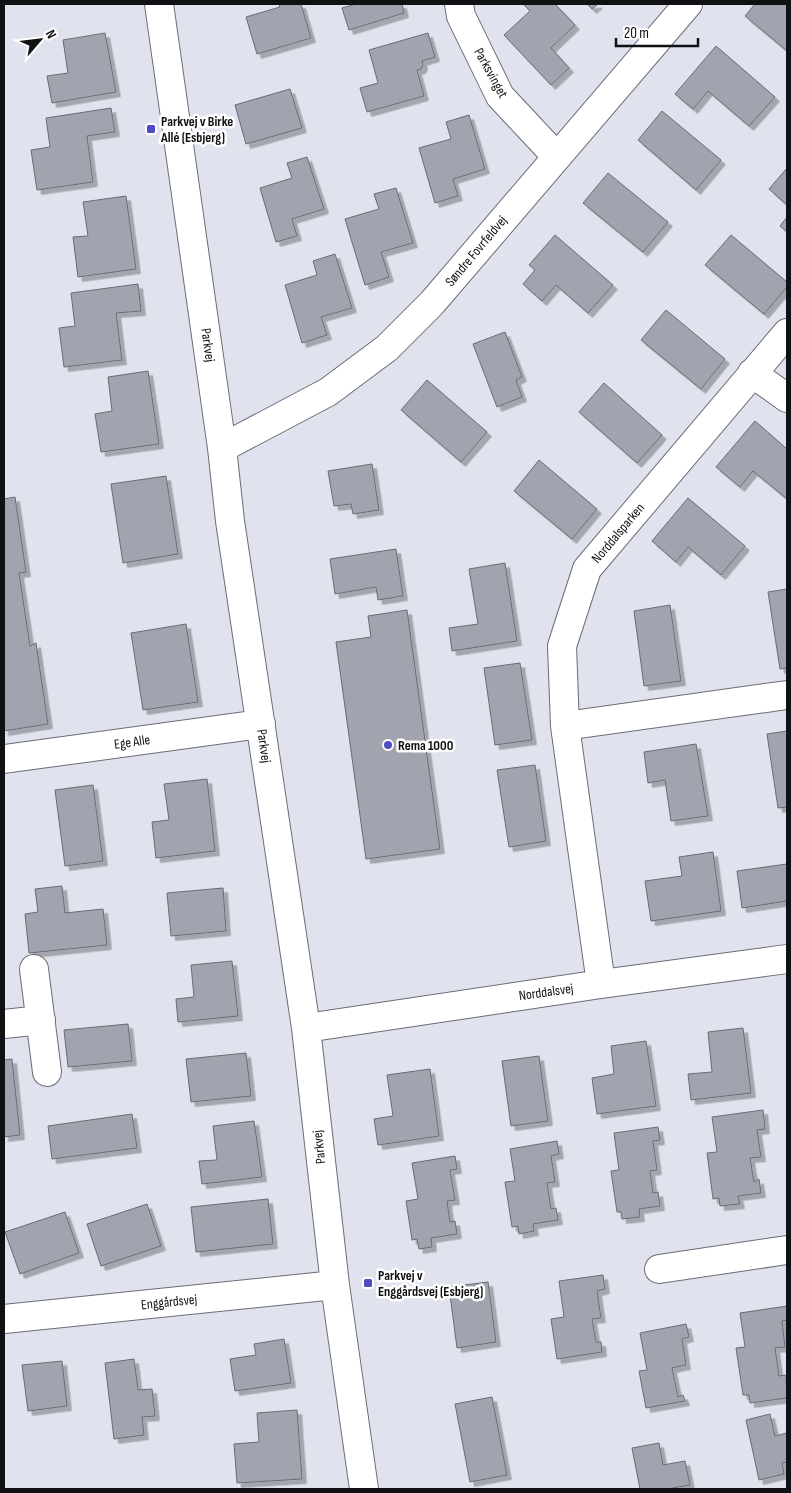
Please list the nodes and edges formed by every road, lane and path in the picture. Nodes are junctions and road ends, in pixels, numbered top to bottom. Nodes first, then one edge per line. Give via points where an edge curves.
1 (159, 4) edge
2 (459, 4) edge
3 (688, 4) edge
4 (557, 157) junction
5 (787, 333) edge
6 (752, 373) junction
7 (787, 398) edge
8 (222, 448) junction
9 (787, 695) edge
10 (260, 724) junction
11 (565, 726) junction
12 (4, 759) edge
13 (786, 967) edge
14 (34, 969) dead end
15 (601, 984) junction
16 (41, 1020) junction
17 (4, 1024) edge
18 (306, 1028) junction
19 (47, 1072) dead end
20 (787, 1250) edge
21 (659, 1269) dead end
22 (335, 1284) junction
23 (4, 1319) edge
24 (364, 1489) edge

1 - 8 street, Parkvej
2 - 4 street, Parksvinget via 461,16 500,96
3 - 4 street, Søndre Fovrfeldvej
4 - 8 street, Søndre Fovrfeldvej via 432,303 387,348 328,392
5 - 6 street, Norddalsparken
6 - 7 street
6 - 11 street, Norddalsparken via 587,569 562,646
8 - 10 street, Parkvej
9 - 11 street
10 - 12 street, Ege Alle
10 - 18 street, Parkvej
11 - 15 street, Norddalsparken
13 - 15 street, Norddalsvej
14 - 16 street
15 - 18 street, Norddalsvej
16 - 17 street
16 - 19 street
18 - 22 street, Parkvej
20 - 21 street
22 - 23 street, Enggårdsvej
22 - 24 street, Parkvej

